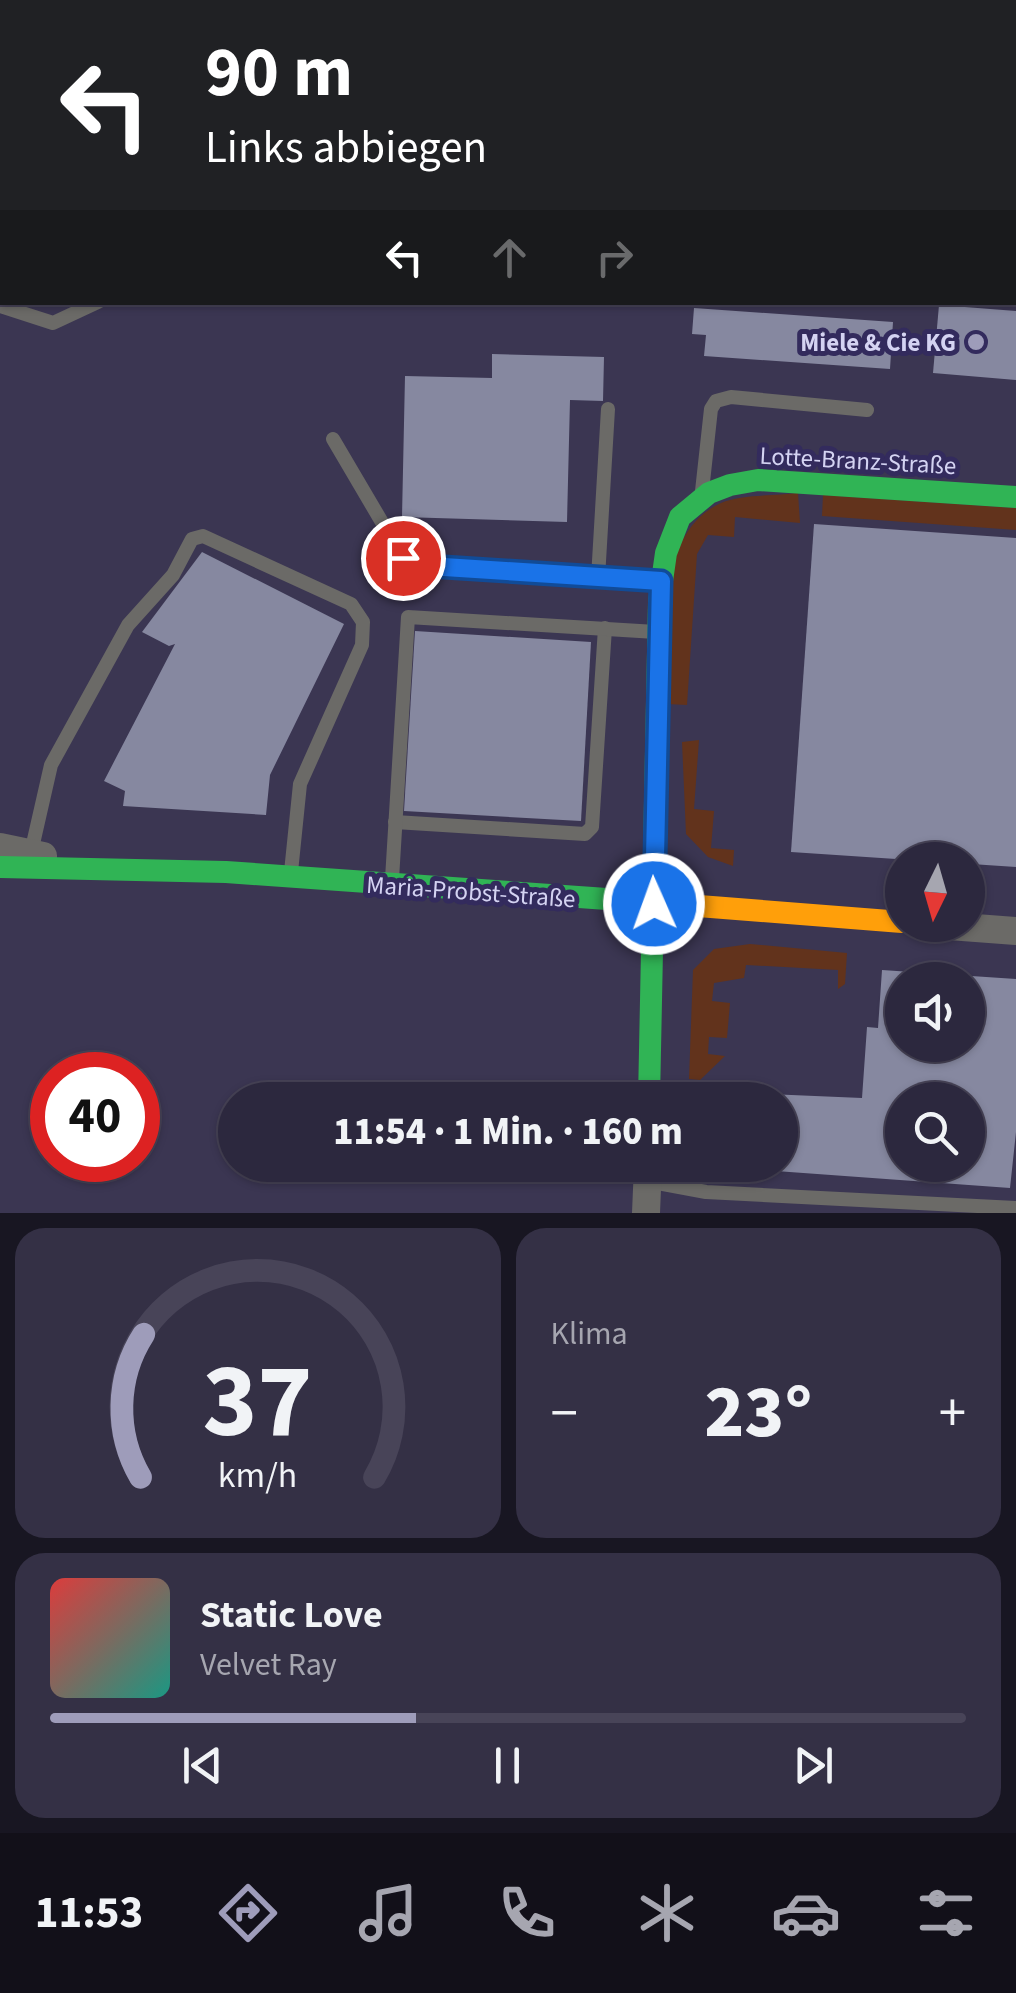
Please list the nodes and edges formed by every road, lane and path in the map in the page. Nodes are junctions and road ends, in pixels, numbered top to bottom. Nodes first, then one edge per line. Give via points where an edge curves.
1 (91, 305) edge
2 (0, 306) edge
3 (608, 409) dead end
4 (867, 410) dead end
5 (333, 438) dead end
6 (702, 496) junction
7 (1016, 498) edge
8 (598, 578) junction
9 (661, 581) junction
10 (605, 628) junction
11 (659, 632) junction
12 (395, 822) junction
13 (0, 847) edge
14 (30, 860) junction
15 (98, 866) joint
16 (0, 867) edge
17 (290, 878) junction
18 (392, 885) junction
19 (654, 904) junction
20 (885, 921) edge
21 (985, 929) edge
22 (1016, 931) edge
23 (649, 1082) edge
24 (647, 1182) edge
25 (675, 1182) edge
26 (1016, 1208) edge
27 (646, 1213) edge

1 - 2 lane via 53,322
3 - 8 lane
4 - 6 lane via 716,401
5 - 8 lane via 413,565
6 - 7 street, Lotte-Branz-Straße via 758,480
6 - 9 street via 686,504 664,545
8 - 9 lane
9 - 11 street
10 - 11 lane
10 - 12 lane via 592,827 585,834
10 - 12 lane via 408,617
11 - 19 street
12 - 18 lane
13 - 14 street, Maria-Probst-Straße
14 - 15 street, Maria-Probst-Straße
14 - 16 street, Maria-Probst-Straße
14 - 17 lane via 51,765 128,624 173,575 192,539 202,536 351,604 363,622 362,646 300,784
15 - 17 street, Maria-Probst-Straße
17 - 18 street, Maria-Probst-Straße
18 - 19 street, Maria-Probst-Straße
19 - 20 street, Maria-Probst-Straße
19 - 23 street
21 - 22 street
24 - 27 street
25 - 26 lane via 706,1192

